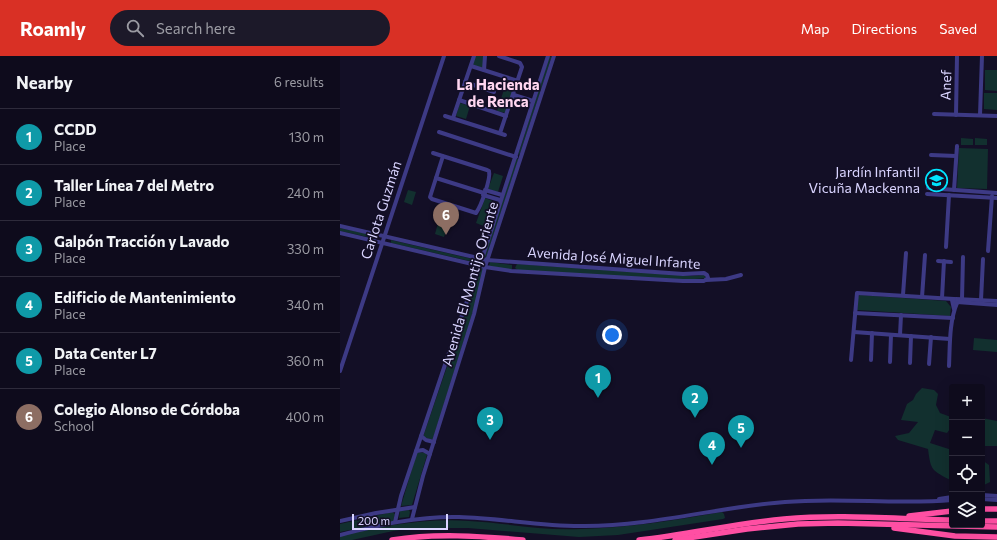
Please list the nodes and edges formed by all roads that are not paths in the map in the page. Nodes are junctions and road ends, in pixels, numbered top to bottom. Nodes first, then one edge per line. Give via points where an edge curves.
1 (444, 56) edge
2 (474, 56) edge
3 (486, 56) edge
4 (499, 56) edge
5 (548, 56) edge
6 (554, 56) edge
7 (958, 56) edge
8 (982, 56) edge
9 (470, 66) junction
10 (484, 70) junction
11 (518, 81) junction
12 (465, 82) junction
13 (494, 92) dead end
14 (513, 97) junction
15 (459, 100) junction
16 (533, 101) junction
17 (532, 106) junction
18 (934, 114) dead end
19 (956, 115) junction
20 (445, 116) dead end
21 (506, 116) junction
22 (980, 116) junction
23 (997, 116) edge
24 (453, 118) junction
25 (439, 132) dead end
26 (500, 133) junction
27 (505, 135) dead end
28 (957, 146) dead end
29 (433, 153) dead end
30 (931, 154) dead end
31 (443, 156) junction
32 (514, 156) junction
33 (956, 156) junction
34 (520, 158) junction
35 (436, 178) junction
36 (928, 188) dead end
37 (952, 190) junction
38 (484, 193) junction
39 (992, 193) junction
40 (997, 193) edge
41 (927, 194) dead end
42 (949, 196) junction
43 (501, 198) junction
44 (991, 198) junction
45 (997, 198) edge
46 (340, 226) edge
47 (340, 233) edge
48 (384, 237) junction
49 (382, 242) junction
50 (946, 247) dead end
51 (988, 251) dead end
52 (906, 253) dead end
53 (925, 255) dead end
54 (963, 257) dead end
55 (481, 259) junction
56 (983, 259) dead end
57 (487, 260) junction
58 (938, 261) dead end
59 (944, 261) junction
60 (517, 262) junction
61 (951, 262) dead end
62 (480, 265) junction
63 (485, 267) junction
64 (516, 272) junction
65 (741, 275) dead end
66 (705, 280) junction
67 (903, 296) junction
68 (922, 297) junction
69 (942, 298) junction
70 (962, 299) junction
71 (981, 300) junction
72 (954, 301) junction
73 (997, 301) edge
74 (997, 305) edge
75 (855, 313) junction
76 (901, 315) junction
77 (953, 318) junction
78 (854, 332) junction
79 (872, 334) junction
80 (891, 335) junction
81 (900, 335) junction
82 (911, 336) junction
83 (931, 337) junction
84 (950, 338) junction
85 (851, 360) dead end
86 (871, 360) dead end
87 (890, 362) dead end
88 (910, 363) dead end
89 (930, 364) dead end
90 (949, 366) dead end
91 (340, 371) edge
92 (421, 436) junction
93 (434, 442) junction
94 (416, 451) junction
95 (430, 454) junction
96 (985, 496) edge
97 (997, 496) edge
98 (949, 497) edge
99 (985, 499) edge
100 (949, 500) edge
101 (997, 500) edge
102 (923, 501) junction
103 (415, 507) junction
104 (398, 509) junction
105 (985, 509) edge
106 (997, 509) edge
107 (949, 511) edge
108 (872, 518) junction
109 (412, 519) junction
110 (949, 520) edge
111 (985, 520) edge
112 (340, 521) edge
113 (997, 521) edge
114 (395, 522) junction
115 (868, 524) junction
116 (997, 527) edge
117 (340, 535) edge
118 (996, 537) edge
119 (392, 540) edge
120 (523, 540) edge
121 (639, 540) edge
122 (675, 540) edge

1 - 48 street, Carlota Guzmán
2 - 9 street
3 - 10 street
4 - 11 street via 522,65
5 - 16 street
6 - 34 street, Avenida El Montijo Oriente
7 - 19 street, Anef
8 - 22 street
9 - 10 street
9 - 12 street
10 - 11 street
11 - 14 street
12 - 13 street
12 - 15 street
14 - 16 street
14 - 17 street
14 - 21 street
15 - 21 street
15 - 24 street
16 - 17 street
17 - 32 street
18 - 19 street
19 - 22 street
20 - 24 street
21 - 26 street
22 - 23 street
24 - 26 street
25 - 32 street
26 - 27 street
28 - 33 street
29 - 31 street
30 - 33 street
31 - 35 street
31 - 38 street via 488,171 490,174
32 - 34 street
32 - 43 street
33 - 37 street
34 - 57 street, Avenida El Montijo Oriente
35 - 38 street
35 - 38 street via 430,195 432,199 476,213
36 - 37 street
37 - 39 street
37 - 42 street
38 - 43 street
39 - 40 street
39 - 44 street
41 - 42 street
42 - 44 street
42 - 50 street
43 - 55 street
44 - 45 street
44 - 51 street
46 - 48 street, Avenida José Miguel Infante
47 - 49 street, Avenida José Miguel Infante
48 - 49 street, Carlota Guzmán
48 - 55 street, Avenida José Miguel Infante
49 - 62 street, Avenida José Miguel Infante
49 - 91 street, Carlota Guzmán
52 - 67 street
53 - 68 street
54 - 70 street
55 - 57 street, Avenida José Miguel Infante
55 - 62 street
56 - 71 street
57 - 60 street, Avenida José Miguel Infante
57 - 63 street, Avenida El Montijo Oriente
58 - 59 street
59 - 61 street
59 - 69 street
60 - 64 street via 514,267
60 - 66 street, Avenida José Miguel Infante via 683,274 704,273 708,277
62 - 63 street, Avenida José Miguel Infante
62 - 92 street
63 - 64 street, Avenida José Miguel Infante
63 - 93 street, Avenida El Montijo Oriente via 474,314
64 - 66 street, Avenida José Miguel Infante
65 - 66 street
67 - 68 street
67 - 75 street via 857,293
68 - 69 street
69 - 72 street
70 - 71 street
70 - 72 street
71 - 73 street
72 - 74 street
72 - 77 street
75 - 76 street
75 - 78 street
76 - 77 street
76 - 81 street
77 - 84 street
78 - 79 street
78 - 85 street
79 - 80 street
79 - 86 street
80 - 81 street
80 - 87 street
81 - 82 street
82 - 83 street
82 - 88 street
83 - 84 street
83 - 89 street
84 - 90 street
92 - 93 street
92 - 94 street
93 - 95 street, Avenida El Montijo Oriente
94 - 95 street via 423,450
94 - 104 street
95 - 103 street, Avenida El Montijo Oriente
96 - 97 street
98 - 102 street
99 - 101 street
100 - 102 street
102 - 109 street via 785,502 605,526 550,525 459,517
103 - 104 street
103 - 109 street, Avenida El Montijo Oriente
104 - 112 street
104 - 114 street
105 - 106 highway
107 - 108 highway
108 - 110 highway
108 - 121 highway via 784,519
109 - 114 street
111 - 113 highway
114 - 117 street
115 - 116 highway
115 - 118 highway via 955,536
115 - 122 highway via 798,524
119 - 120 highway via 452,535

